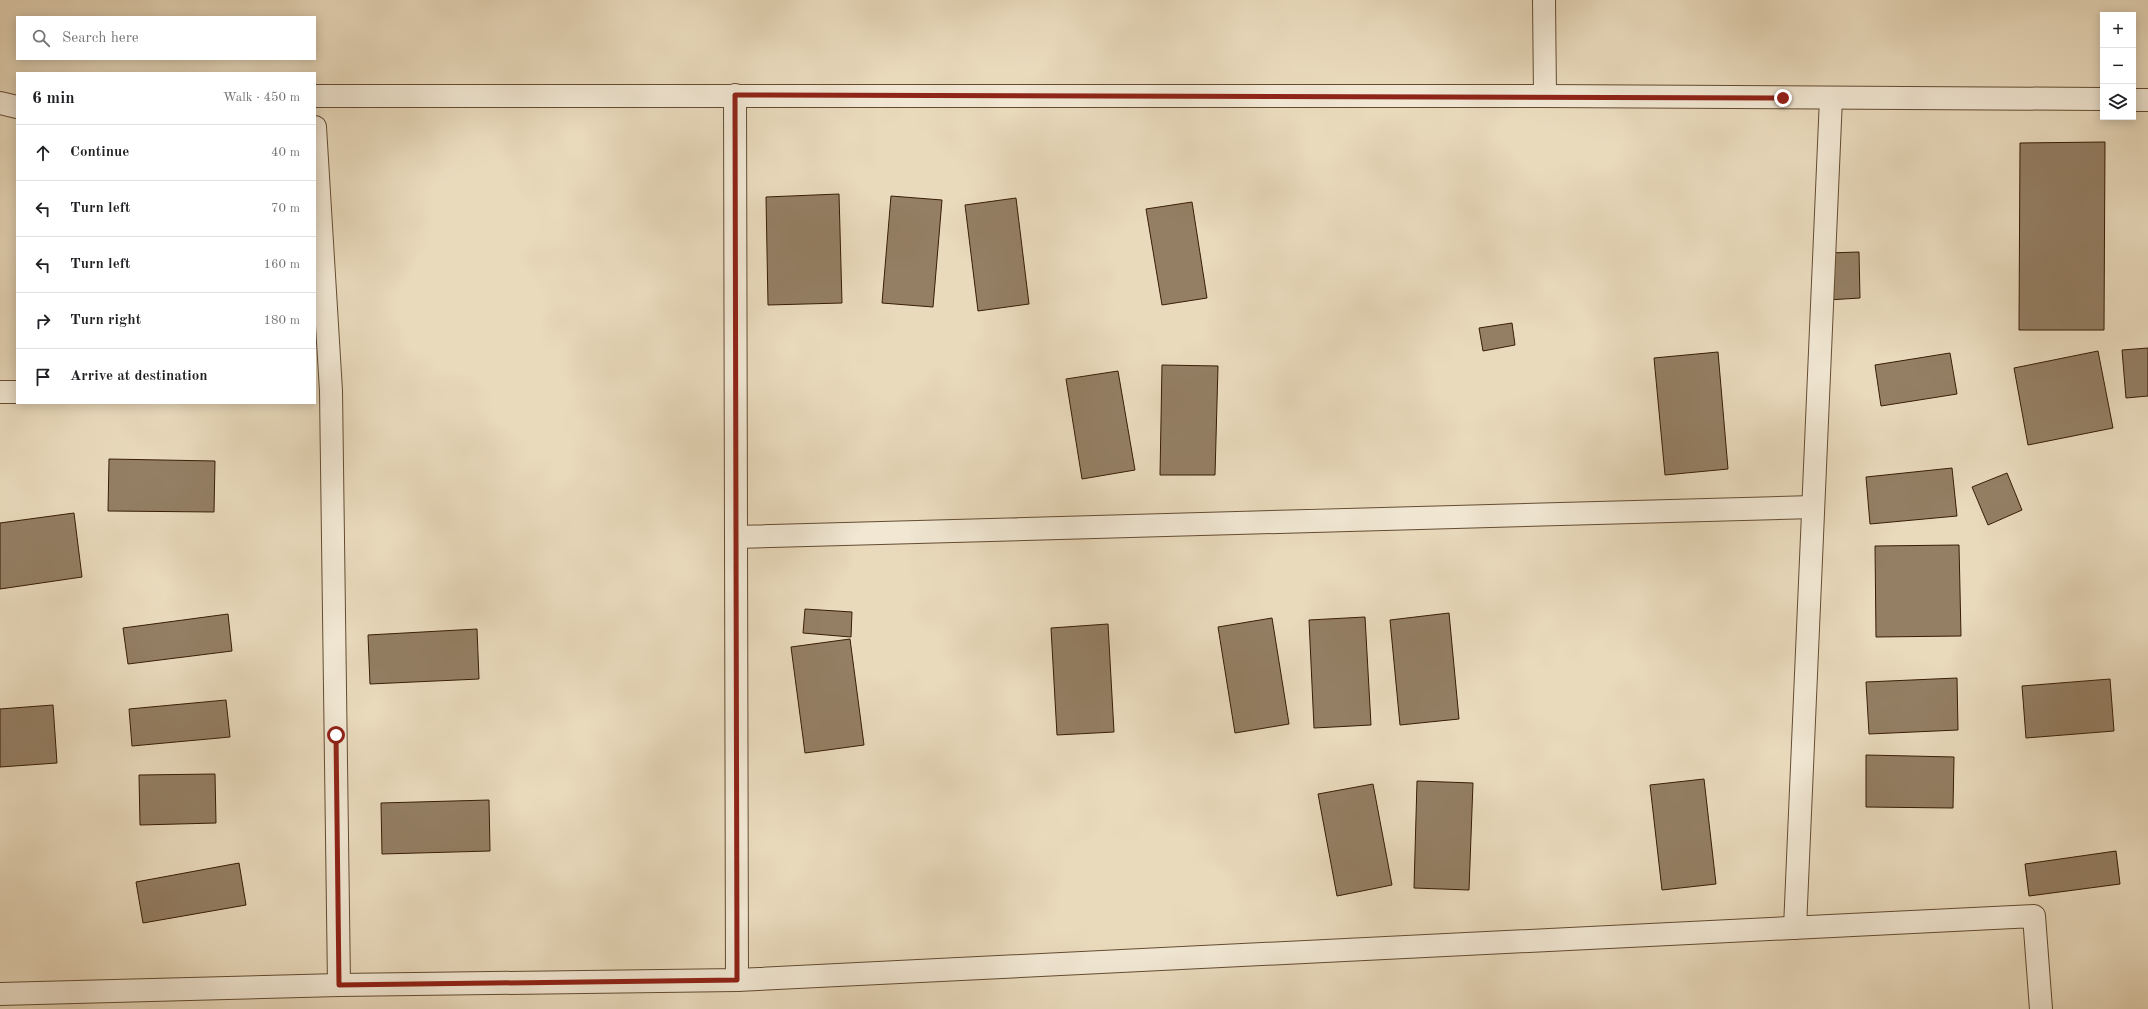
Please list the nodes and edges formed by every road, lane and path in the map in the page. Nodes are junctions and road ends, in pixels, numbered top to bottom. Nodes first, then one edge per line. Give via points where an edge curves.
1 (1544, 0) edge
2 (735, 95) junction
3 (316, 96) edge
4 (1545, 96) junction
5 (1831, 98) junction
6 (2100, 99) edge
7 (2136, 100) edge
8 (2148, 100) edge
9 (0, 103) edge
10 (16, 107) edge
11 (316, 160) edge
12 (323, 391) edge
13 (0, 392) edge
14 (16, 392) edge
15 (1813, 507) junction
16 (736, 537) junction
17 (1795, 928) junction
18 (737, 980) junction
19 (339, 985) junction
20 (0, 994) edge
21 (2041, 1009) edge

1 - 4 street
2 - 3 street
2 - 4 street
2 - 16 street
4 - 5 street
5 - 6 street
5 - 15 street
7 - 8 street
9 - 10 street
11 - 12 street
12 - 19 street
13 - 14 street
15 - 16 street
15 - 17 street
16 - 18 street
17 - 18 street
17 - 21 street via 2034,916
18 - 19 street
19 - 20 street

